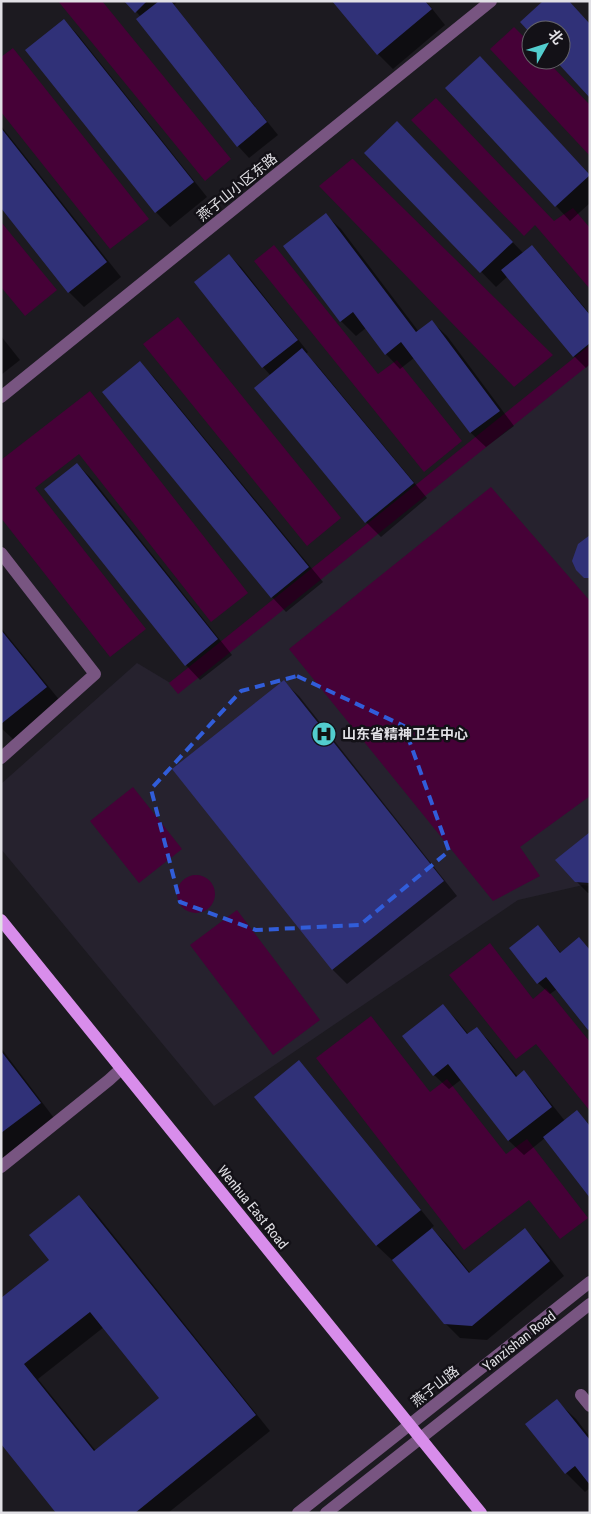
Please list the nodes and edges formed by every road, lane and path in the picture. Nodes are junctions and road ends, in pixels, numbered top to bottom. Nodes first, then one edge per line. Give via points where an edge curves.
1 (492, 1) edge
2 (1, 397) edge
3 (1, 553) edge
4 (1, 758) edge
5 (1, 920) edge
6 (121, 1068) junction
7 (1, 1167) edge
8 (590, 1282) edge
9 (590, 1304) edge
10 (581, 1396) dead end
11 (590, 1406) edge
12 (410, 1425) junction
13 (421, 1438) junction
14 (298, 1513) edge
15 (326, 1513) edge
16 (481, 1513) edge

1 - 2 street, 燕子山小区东路
3 - 4 street via 95,674
5 - 6 main road, Wenhua East Road
6 - 7 street
6 - 12 main road, Wenhua East Road
8 - 12 street, 燕子山路
9 - 13 street, Yanzishan Road
10 - 11 street
12 - 13 main road, Wenhua East Road
12 - 14 street, 燕子山路
13 - 15 street, Yanzishan Road
13 - 16 main road, Wenhua East Road

